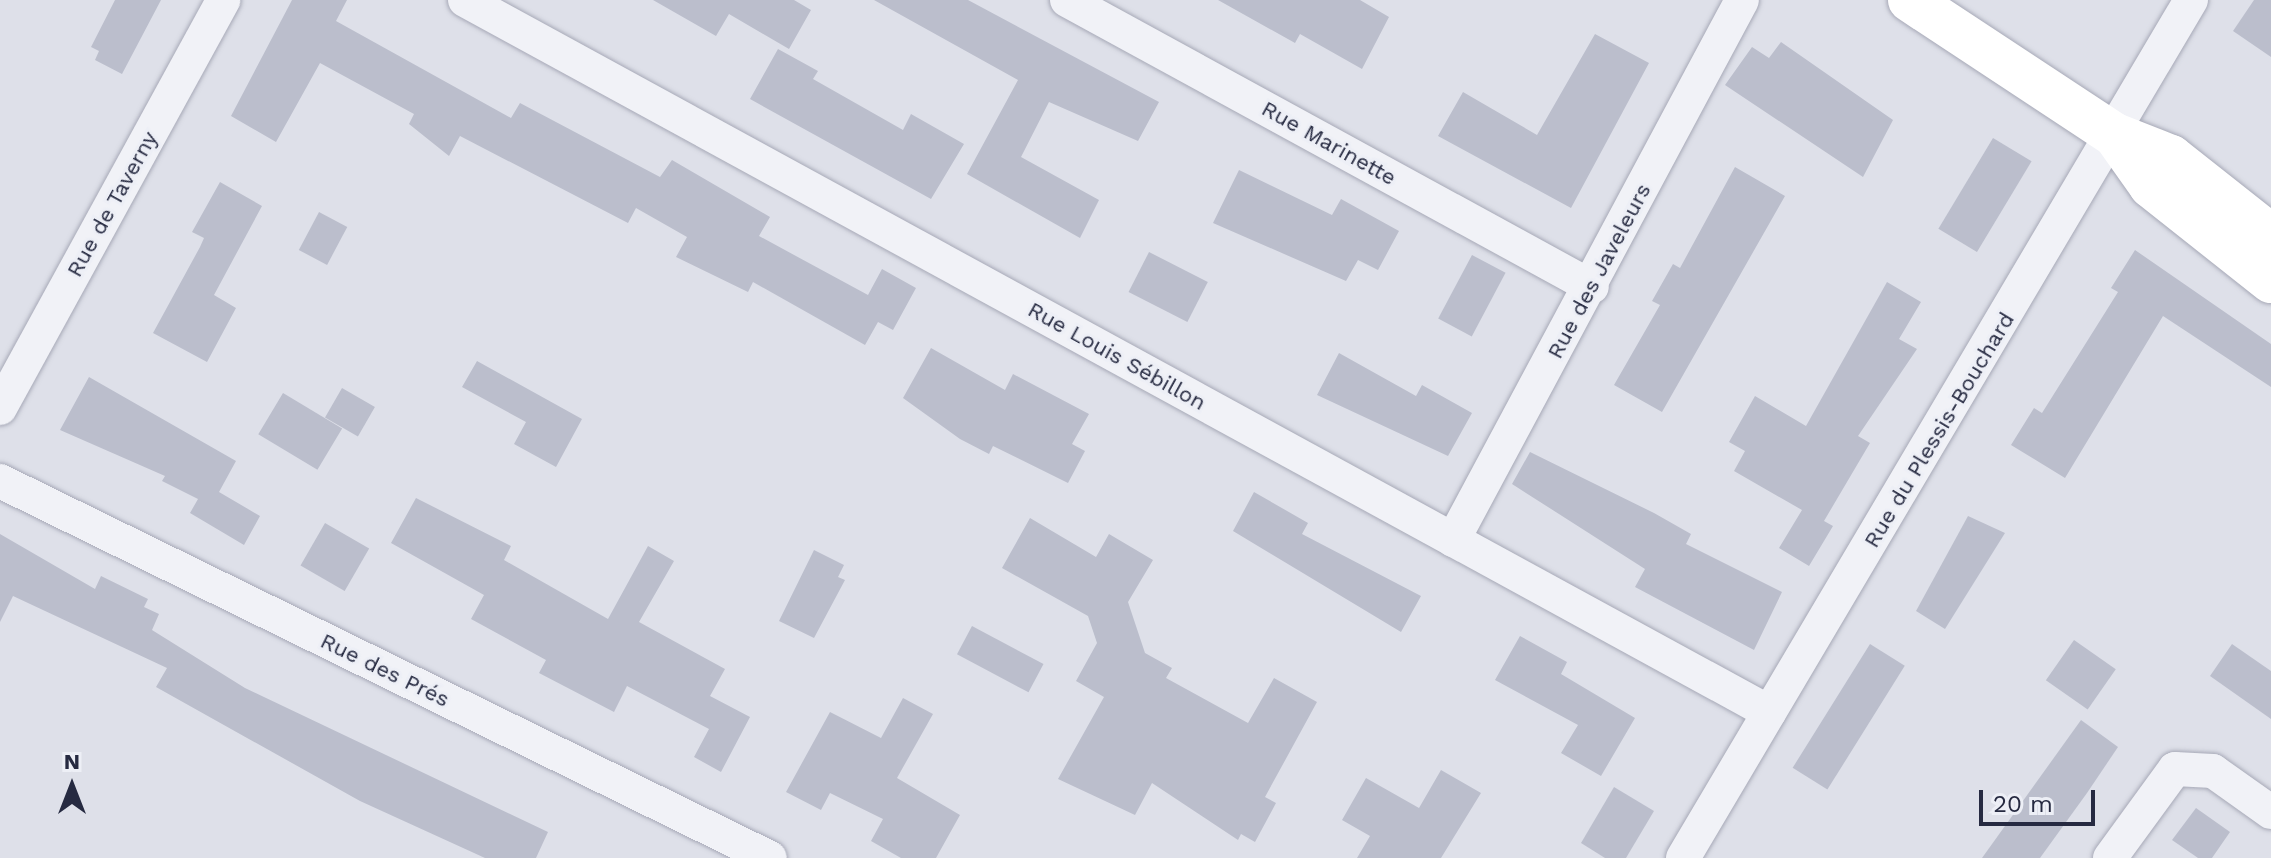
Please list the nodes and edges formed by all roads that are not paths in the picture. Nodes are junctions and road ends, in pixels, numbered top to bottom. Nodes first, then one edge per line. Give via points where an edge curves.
1 (223, 0) edge
2 (465, 0) edge
3 (1067, 0) edge
4 (1742, 0) edge
5 (1910, 0) edge
6 (2191, 0) edge
7 (2115, 135) junction
8 (2271, 236) edge
9 (2271, 281) edge
10 (1592, 287) junction
11 (0, 408) edge
12 (0, 481) edge
13 (1453, 540) junction
14 (1769, 712) junction
15 (2271, 812) edge
16 (770, 858) edge
17 (1683, 858) edge
18 (2110, 858) edge

1 - 11 street, Rue de Taverny
2 - 13 street, Rue Louis Sébillon
3 - 10 street, Rue Marinette
4 - 10 street, Rue des Javeleurs
5 - 7 main road
6 - 7 street, Rue du Plessis-Bouchard
7 - 8 main road via 2171,157
7 - 9 main road via 2151,186
7 - 14 street, Rue du Plessis-Bouchard
10 - 13 street, Rue des Javeleurs
12 - 16 street, Rue des Prés
13 - 14 street, Rue Louis Sébillon
14 - 17 street, Rue du Plessis-Bouchard
15 - 18 street via 2213,771 2175,769

